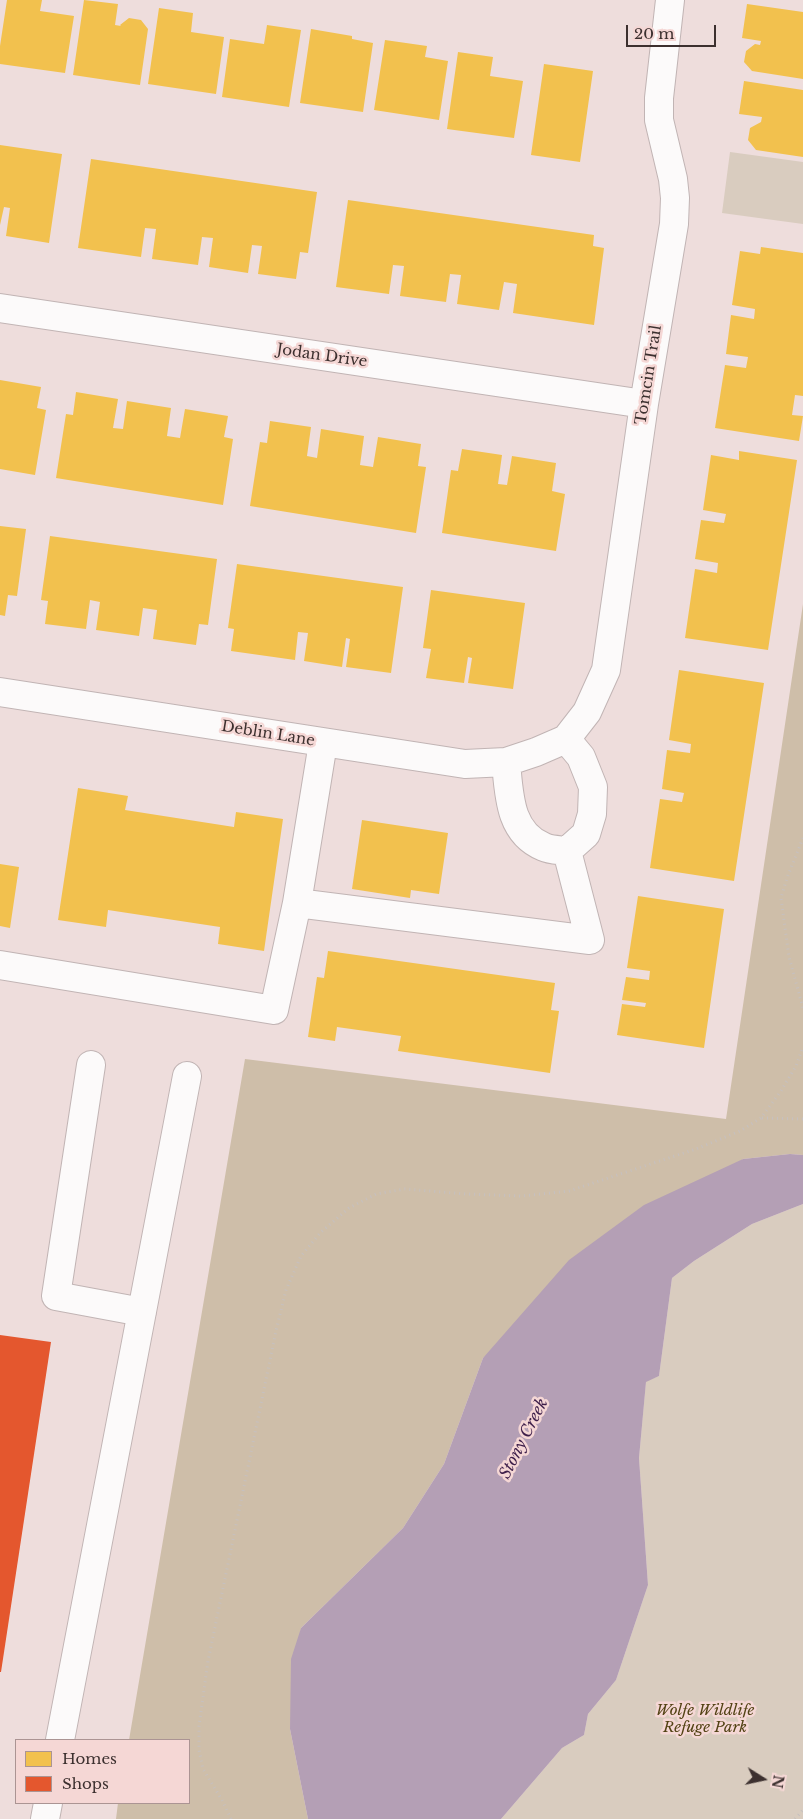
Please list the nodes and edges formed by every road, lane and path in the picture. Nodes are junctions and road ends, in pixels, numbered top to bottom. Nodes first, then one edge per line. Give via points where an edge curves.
1 (662, 1) edge
2 (0, 308) edge
3 (644, 404) junction
4 (0, 692) edge
5 (566, 739) junction
6 (323, 743) junction
7 (536, 752) joint
8 (506, 762) junction
9 (803, 838) edge
10 (567, 851) junction
11 (297, 903) junction
12 (0, 965) edge
13 (803, 1008) edge
14 (803, 1047) edge
15 (91, 1065) dead end
16 (187, 1076) dead end
17 (761, 1118) junction
18 (803, 1119) edge
19 (142, 1312) junction
20 (60, 1739) edge
21 (48, 1804) edge
22 (803, 1810) edge
23 (45, 1819) edge
24 (231, 1819) edge
25 (795, 1819) edge

1 - 3 street, Tomcin Trail via 659,120 673,179 675,207
2 - 3 street, Jodan Drive
3 - 5 street, Tomcin Trail via 606,670 587,712
4 - 6 street, Deblin Lane
5 - 7 street, Tomcin Trail
5 - 10 street via 581,758 593,787 592,814 586,834
6 - 8 street, Deblin Lane via 465,764
6 - 11 street
7 - 8 street, Deblin Lane
8 - 10 street via 514,819 525,836 544,848
9 - 13 path via 781,898 789,957
10 - 11 street via 590,940
11 - 12 street via 274,1010
14 - 17 path via 796,1066
15 - 19 street via 56,1296
16 - 19 street
17 - 18 path
17 - 24 path via 740,1131 696,1149 569,1191 522,1196 405,1189 376,1194 349,1208 321,1232 301,1256 286,1290 276,1331 208,1662 202,1707 199,1750 203,1769
19 - 20 street
21 - 23 street
22 - 25 path

